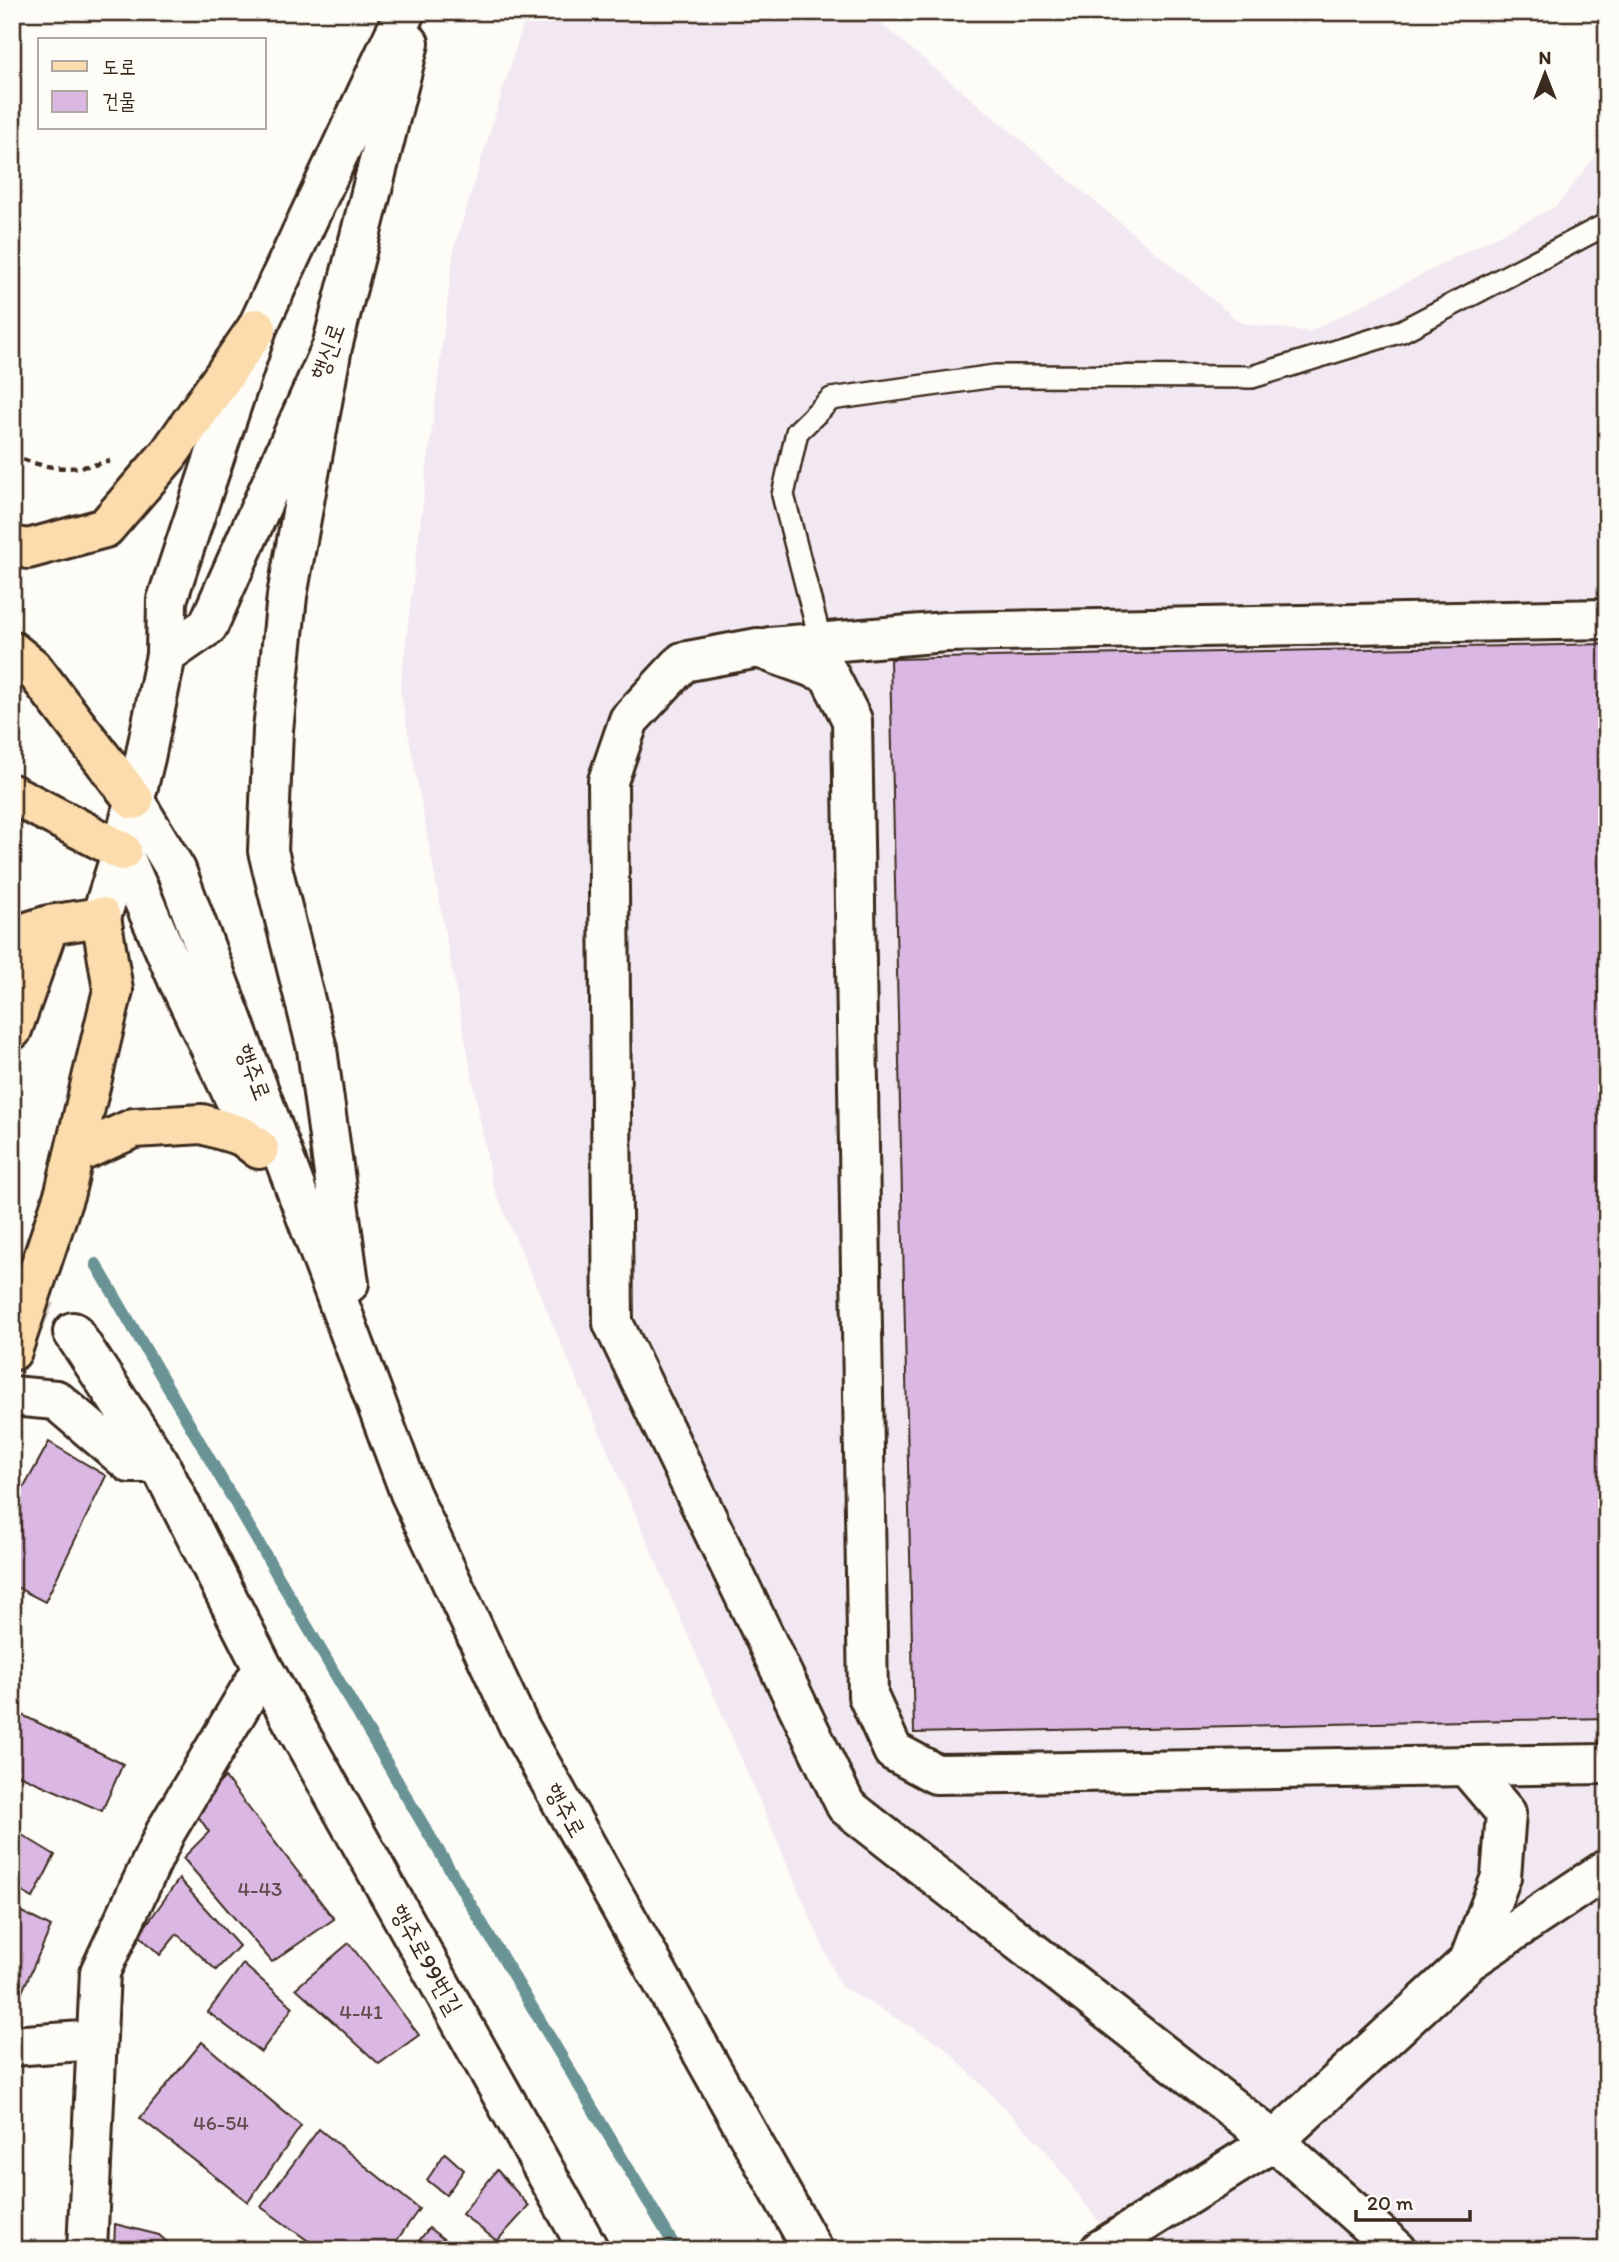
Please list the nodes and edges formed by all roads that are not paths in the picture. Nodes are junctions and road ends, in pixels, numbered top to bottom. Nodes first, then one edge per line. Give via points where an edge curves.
1 (405, 12) edge
2 (416, 12) edge
3 (1607, 224) edge
4 (257, 327) junction
5 (332, 346) junction
6 (12, 546) edge
7 (1607, 619) edge
8 (821, 643) junction
9 (758, 648) junction
10 (12, 651) edge
11 (166, 655) junction
12 (12, 794) edge
13 (134, 800) junction
14 (122, 850) junction
15 (101, 917) junction
16 (49, 925) junction
17 (12, 937) edge
18 (12, 1030) edge
19 (259, 1149) junction
20 (74, 1155) junction
21 (73, 1332) tunnel mouth
22 (12, 1351) edge
23 (358, 1351) junction
24 (12, 1396) edge
25 (159, 1463) junction
26 (263, 1668) junction
27 (1607, 1764) edge
28 (1466, 1766) junction
29 (1607, 1869) edge
30 (1469, 1961) junction
31 (96, 2040) junction
32 (12, 2046) edge
33 (1274, 2141) junction
34 (87, 2250) edge
35 (589, 2250) edge
36 (813, 2250) edge
37 (1100, 2250) edge
38 (1397, 2250) edge

1 - 4 street
2 - 5 street, 행신로
3 - 8 lane via 1402,331 1252,377 995,376 831,399 797,432 783,495
4 - 6 main road via 169,454 105,528 28,549
4 - 11 street via 167,600
5 - 11 street, 행신로 via 208,626
5 - 23 street via 287,596 268,851 317,1049
7 - 8 street via 945,632
8 - 9 street
9 - 28 street via 828,673 852,720 868,1696 893,1751 936,1774
9 - 33 street via 683,662 629,720 608,781 613,1323 846,1806
10 - 13 main road via 32,667
11 - 13 street
12 - 14 main road
13 - 14 street
13 - 23 street, 행주로 via 176,870
14 - 15 street
14 - 19 street, 행주로
15 - 16 main road
15 - 20 main road via 113,990
16 - 17 main road
16 - 18 main road
19 - 20 main road via 242,1136 202,1125 134,1128
19 - 23 street, 행주로
20 - 22 main road
21 - 25 street, 행주로99번길
23 - 36 street, 행주로 via 411,1493 519,1726
24 - 25 street via 55,1400 130,1463
25 - 26 street, 행주로99번길
26 - 31 street via 166,1830 100,1972
26 - 35 street, 행주로99번길
27 - 28 street
28 - 30 street via 1506,1813 1501,1877
29 - 30 street
30 - 33 street
31 - 32 street
31 - 34 street
33 - 37 street
33 - 38 street

